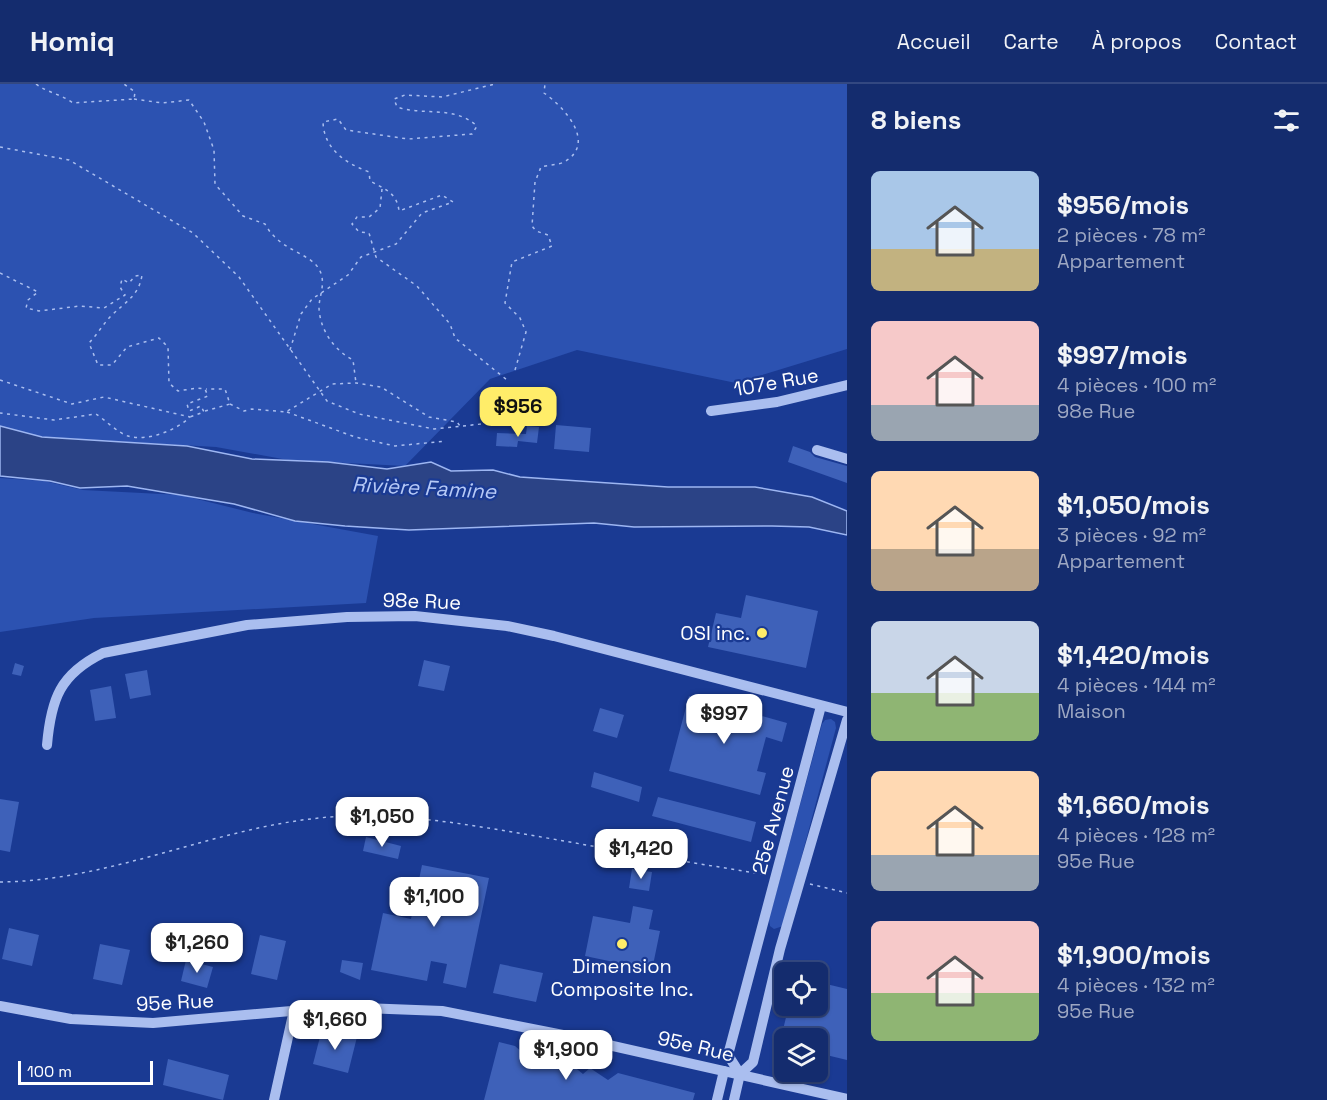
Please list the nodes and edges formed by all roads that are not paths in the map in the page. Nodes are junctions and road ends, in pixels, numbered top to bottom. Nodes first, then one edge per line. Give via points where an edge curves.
1 (847, 385) edge
2 (711, 411) dead end
3 (817, 450) dead end
4 (847, 459) edge
5 (821, 706) junction
6 (847, 712) edge
7 (847, 720) edge
8 (47, 745) dead end
9 (759, 943) junction
10 (780, 949) junction
11 (0, 1006) edge
12 (294, 1010) junction
13 (724, 1071) junction
14 (740, 1074) junction
15 (847, 1099) edge
16 (274, 1100) edge
17 (717, 1100) edge
18 (734, 1100) edge

1 - 2 street, 107e Rue via 777,402
3 - 4 street
5 - 6 street, 98e Rue
5 - 8 street, 98e Rue via 507,626 415,616 347,617 247,625 103,652 83,662 60,688 52,706
5 - 9 street, 25e Avenue
7 - 10 street
9 - 10 street
9 - 14 street, 25e Avenue via 728,1055
10 - 14 street via 753,1062
11 - 12 street, 95e Rue via 71,1019 153,1023
12 - 13 street, 95e Rue via 337,1007 442,1011
12 - 16 street
13 - 14 street, 95e Rue
13 - 17 street
14 - 15 street, 95e Rue
14 - 18 street

